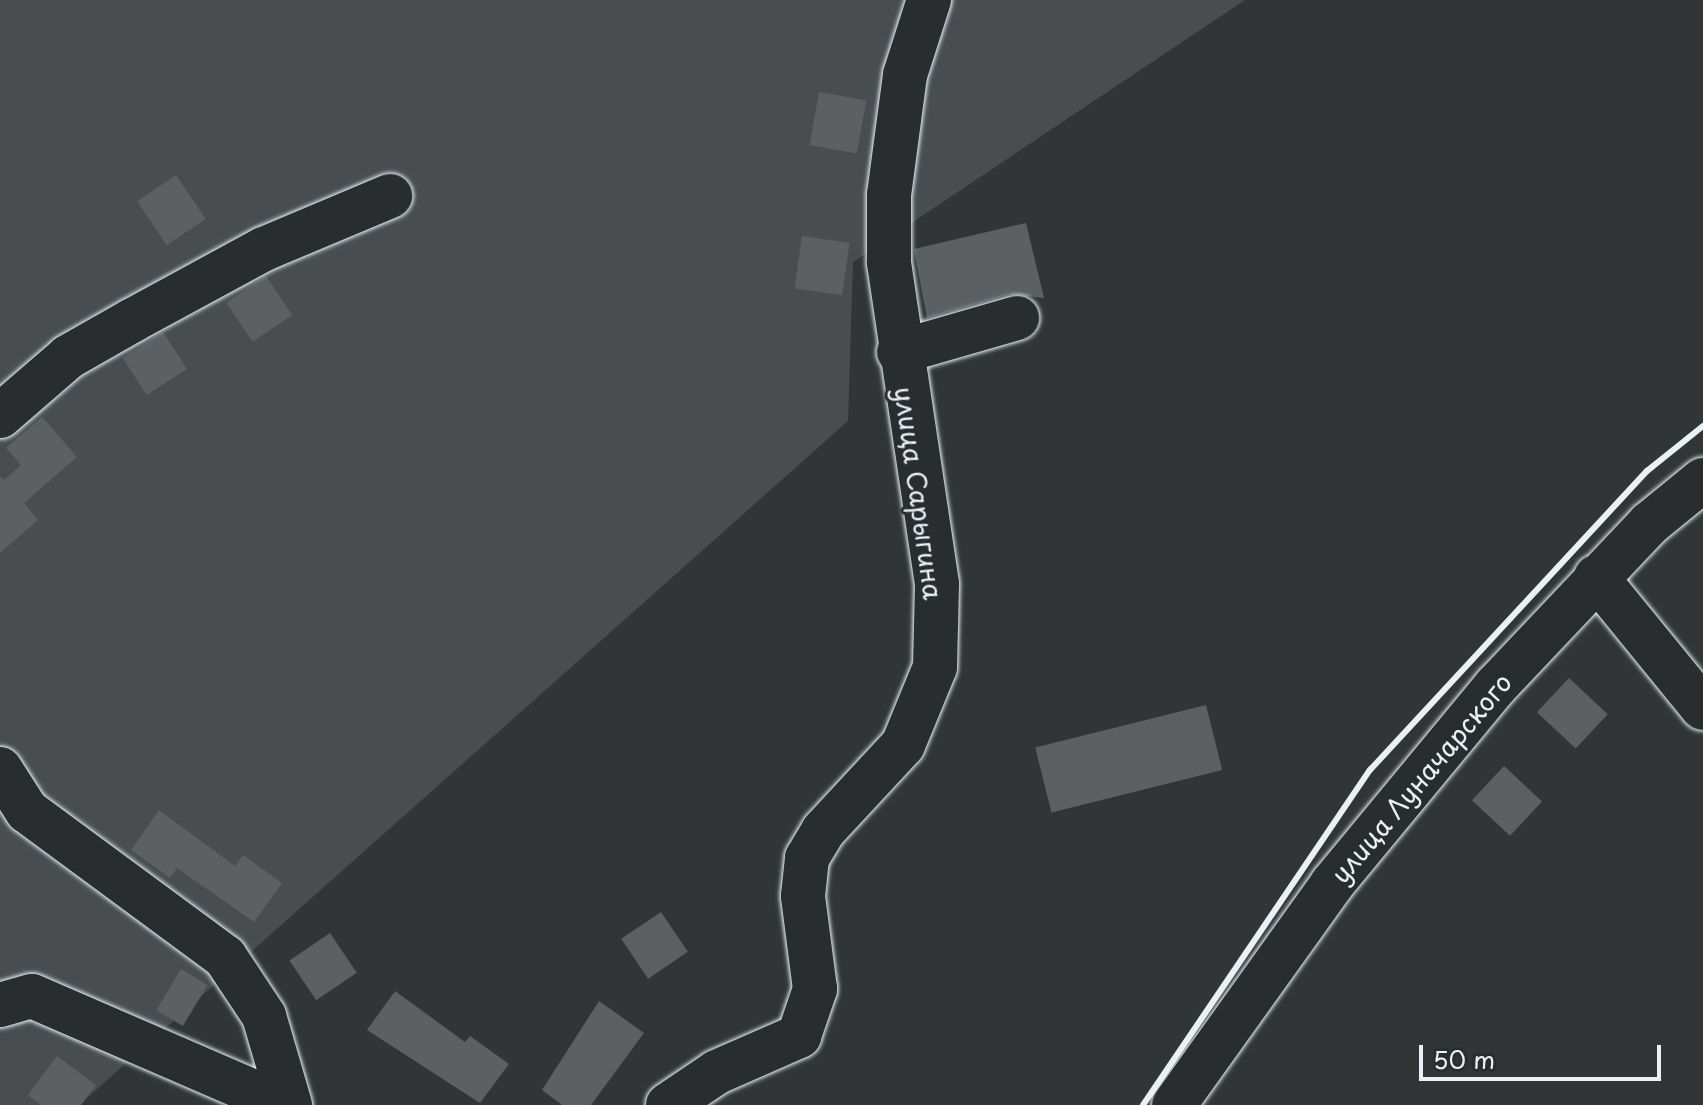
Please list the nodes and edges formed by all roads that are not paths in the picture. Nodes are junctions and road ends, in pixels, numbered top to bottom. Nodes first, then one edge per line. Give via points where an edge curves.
1 (929, 0) edge
2 (390, 196) dead end
3 (1017, 318) dead end
4 (899, 352) junction
5 (0, 416) edge
6 (1703, 480) edge
7 (1596, 577) junction
8 (1703, 708) edge
9 (0, 769) edge
10 (14, 804) edge
11 (11, 993) edge
12 (287, 1105) edge
13 (668, 1105) edge
14 (1174, 1105) edge

1 - 4 street, улица Сарыгина via 905,75 889,195
2 - 5 street via 264,249 133,320 68,357
3 - 4 street
4 - 13 street, улица Сарыгина via 937,584 935,667 903,745 823,831 807,858 803,896 815,989 799,1036 717,1072
6 - 7 street, улица Луначарского
7 - 8 street
7 - 14 street, улица Луначарского via 1496,686 1332,884
9 - 10 street
10 - 12 street via 225,957 264,1016
11 - 12 street

